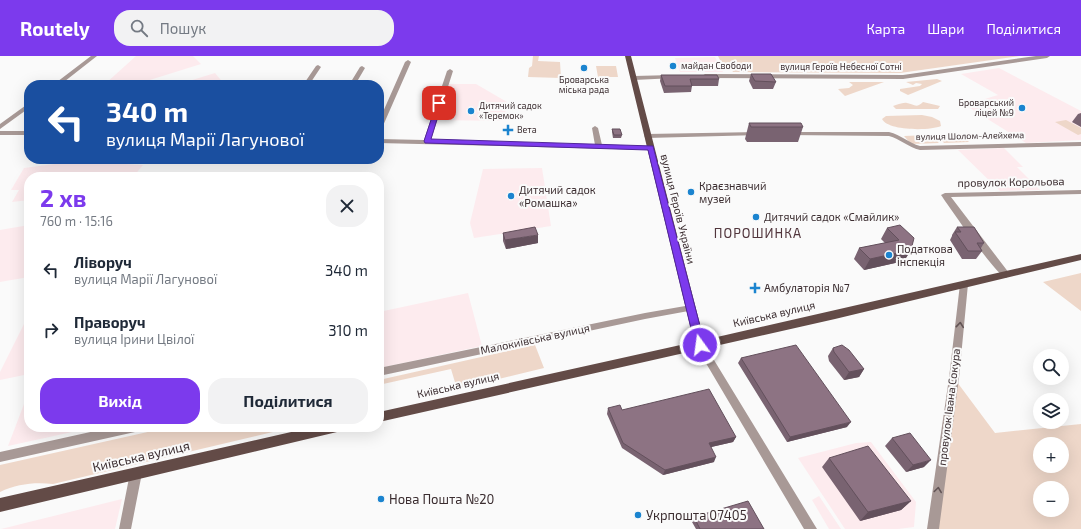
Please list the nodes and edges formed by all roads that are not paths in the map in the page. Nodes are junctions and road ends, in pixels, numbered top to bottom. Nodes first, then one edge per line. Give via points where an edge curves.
1 (94, 56) edge
2 (628, 56) edge
3 (1047, 56) edge
4 (408, 62) dead end
5 (318, 67) dead end
6 (362, 68) dead end
7 (450, 71) dead end
8 (680, 76) edge
9 (702, 76) edge
10 (634, 78) junction
11 (63, 80) edge
12 (309, 80) edge
13 (355, 80) edge
14 (24, 109) edge
15 (384, 117) edge
16 (0, 127) edge
17 (595, 128) dead end
18 (0, 133) edge
19 (24, 133) edge
20 (766, 134) edge
21 (781, 134) edge
22 (647, 136) junction
23 (384, 141) edge
24 (427, 141) junction
25 (1081, 144) edge
26 (599, 146) junction
27 (651, 148) junction
28 (1081, 192) edge
29 (1081, 257) edge
30 (1006, 274) junction
31 (964, 284) junction
32 (691, 308) junction
33 (700, 345) junction
34 (384, 371) edge
35 (384, 416) edge
36 (112, 432) edge
37 (314, 432) edge
38 (0, 457) edge
39 (136, 473) junction
40 (0, 505) edge
41 (125, 529) edge
42 (811, 529) edge
43 (933, 529) edge

1 - 11 street
2 - 10 main road, вулиця Героїв України
3 - 9 street, вулиця Героїв Небесної Сотні via 903,77
4 - 15 street
5 - 12 street
6 - 13 street
7 - 24 street
8 - 10 street
10 - 22 main road, вулиця Героїв України
14 - 16 street
17 - 26 street
18 - 19 street
20 - 22 street
21 - 25 street, вулиця Шолом-Алейхема via 889,134 920,148
22 - 27 main road, вулиця Героїв України
23 - 24 street
24 - 26 street
26 - 27 street
27 - 32 main road, вулиця Героїв України
28 - 30 street, провулок Корольова via 945,195
29 - 30 main road, Київська вулиця
30 - 31 main road, Київська вулиця
31 - 33 main road, Київська вулиця
43 -> 31 street, провулок Івана Сокура
32 - 33 main road, вулиця Героїв України
32 - 34 street, Малокиївська вулиця
33 - 35 main road, Київська вулиця
33 - 42 street
36 - 38 street
37 - 39 main road, Київська вулиця
39 - 40 main road, Київська вулиця
39 - 41 street

